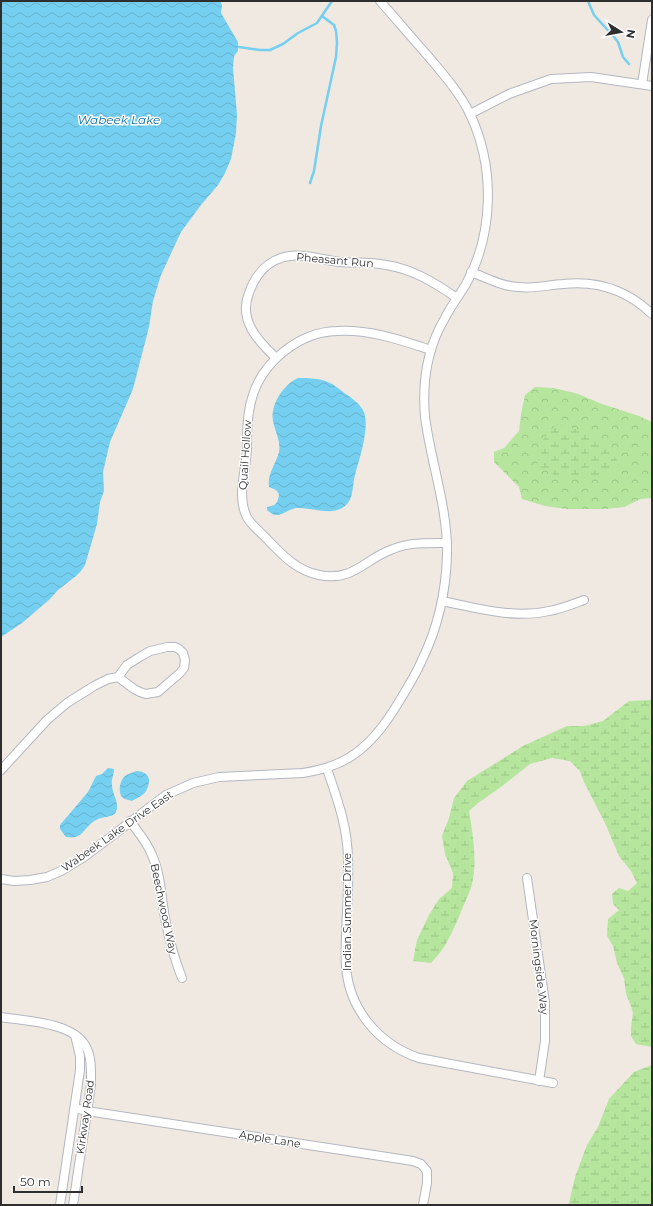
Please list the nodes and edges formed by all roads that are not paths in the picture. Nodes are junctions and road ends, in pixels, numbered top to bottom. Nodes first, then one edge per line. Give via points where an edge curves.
1 (380, 1) edge
2 (652, 20) edge
3 (642, 84) junction
4 (652, 86) edge
5 (470, 114) junction
6 (471, 272) junction
7 (458, 298) junction
8 (652, 314) edge
9 (431, 350) junction
10 (276, 358) junction
11 (447, 543) junction
12 (584, 600) dead end
13 (442, 601) junction
14 (118, 677) junction
15 (327, 769) junction
16 (1, 770) edge
17 (130, 821) junction
18 (527, 878) dead end
19 (1, 879) edge
20 (182, 978) dead end
21 (1, 1017) edge
22 (74, 1035) junction
23 (539, 1081) junction
24 (553, 1083) dead end
25 (75, 1108) junction
26 (87, 1111) junction
27 (60, 1205) edge
28 (73, 1205) edge
29 (423, 1205) edge

1 - 5 street, Wabeek Lake Drive East via 443,74
2 - 3 street
3 - 4 street
3 - 5 street via 591,77 551,79 508,94
5 - 6 street, Wabeek Lake Drive East via 482,148 488,194 480,250
6 - 7 street, Wabeek Lake Drive East
6 - 8 street via 499,284 519,288 572,283 603,286 635,299
7 - 9 street, Wabeek Lake Drive East via 442,324
7 - 10 street, Pheasant Run via 426,278 396,267 307,256 284,257 270,263 260,272 247,296 247,316 254,335
9 - 10 street, Quail Hollow via 378,334 336,331 305,338
9 - 11 street, Wabeek Lake Drive East via 425,374 424,417 444,513
10 - 11 street, Quail Hollow via 256,386 249,410 242,495 246,515 254,526 293,564 318,575 327,576 353,572 394,548 412,544
11 - 13 street, Wabeek Lake Drive East
12 - 13 street via 550,611 527,614 496,612
13 - 15 street, Wabeek Lake Drive East via 433,634 422,660 385,724 356,754
14 - 14 street via 140,692 158,692 184,668 183,653 179,649 167,647 150,651 127,665
14 - 16 street via 94,686 57,711
15 - 17 street, Wabeek Lake Drive East via 303,773 206,779 166,795
15 - 23 street, Indian Summer Drive via 347,838 346,965 352,995 360,1012 381,1037 408,1054
17 - 19 street, Wabeek Lake Drive East via 84,857 48,877 14,881
17 - 20 street, Beechwood Way via 153,855 169,940
18 - 23 street, Morningside Way via 545,1003 545,1041
21 - 22 street, Kirkway Road via 57,1026
22 - 25 street, Kirkway Road via 80,1056
22 - 26 street, Kirkway Road via 85,1045 90,1055 91,1085
23 - 24 street, Indian Summer Drive
25 - 26 street, Apple Lane
25 - 27 street, Kirkway Road
26 - 28 street, Kirkway Road
26 - 29 street, Apple Lane via 413,1161 421,1164 427,1171

